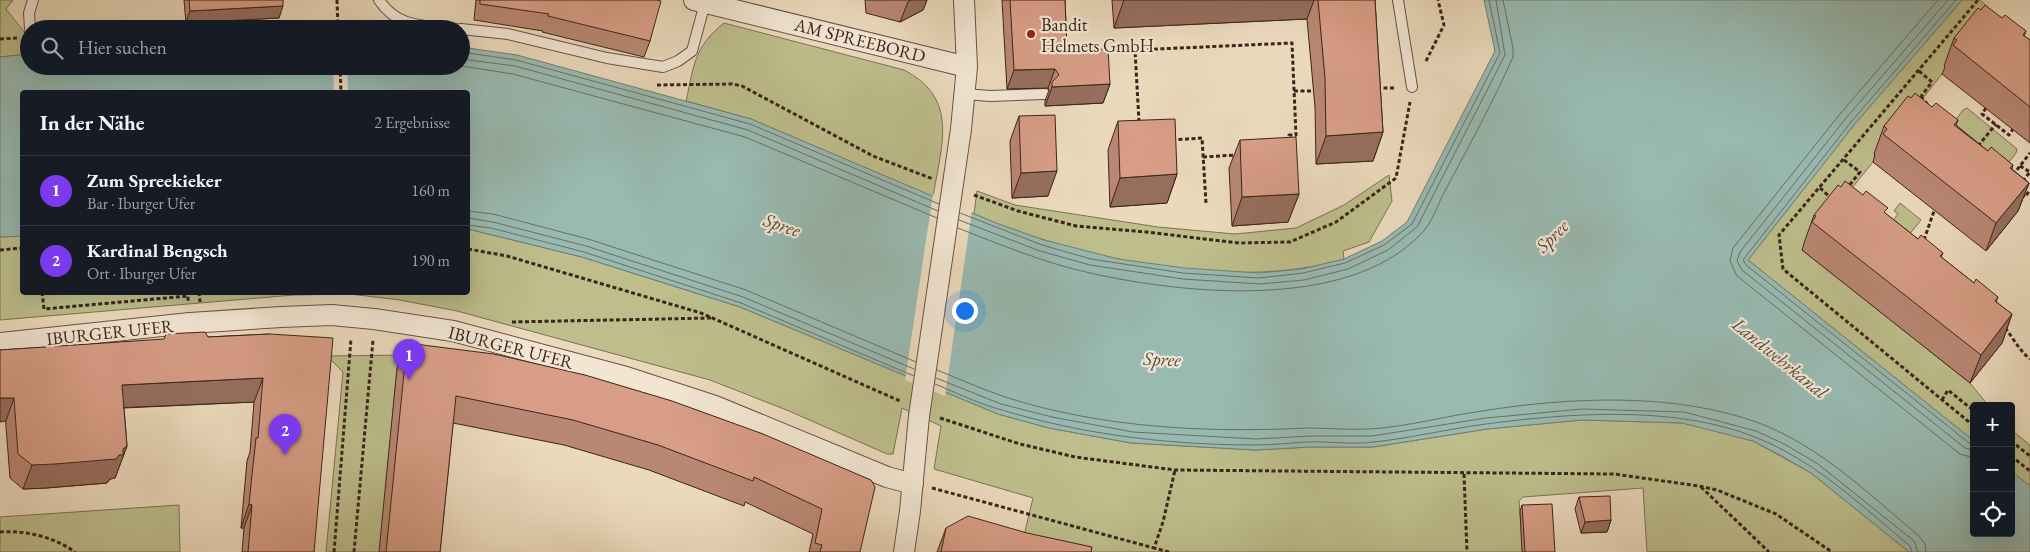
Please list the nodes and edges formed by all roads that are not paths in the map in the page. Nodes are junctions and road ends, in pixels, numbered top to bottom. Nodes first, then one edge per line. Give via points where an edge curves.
1 (33, 0) edge
2 (379, 0) edge
3 (964, 0) edge
4 (1398, 0) edge
5 (700, 1) edge
6 (29, 20) edge
7 (399, 20) edge
8 (470, 30) edge
9 (967, 67) junction
10 (1412, 87) road end
11 (965, 94) junction
12 (1045, 94) dead end
13 (0, 343) edge
14 (921, 486) junction
15 (904, 552) edge

1 - 6 lane
2 - 7 lane via 386,11
3 - 9 street
4 - 10 lane
5 - 8 lane via 692,51 678,62 663,67 607,58 508,34
5 - 9 street, AM SPREEBORD
9 - 11 street
11 - 12 lane
11 - 14 street, bridge via 919,416
13 - 14 street, IBURGER UFER via 190,323 332,315 453,331 626,377 715,406 887,477
14 - 15 street

